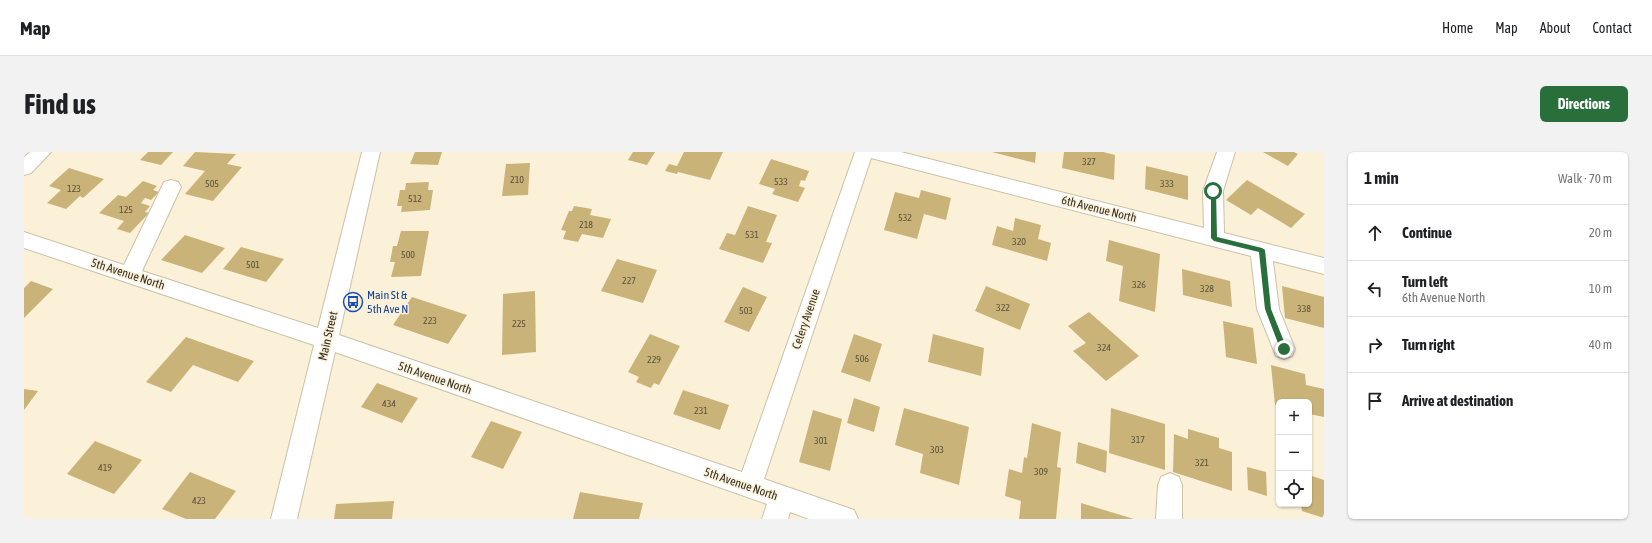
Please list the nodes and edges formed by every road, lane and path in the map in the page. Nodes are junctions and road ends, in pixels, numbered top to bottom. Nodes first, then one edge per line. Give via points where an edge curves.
1 (42, 152) edge
2 (371, 152) edge
3 (864, 152) edge
4 (875, 152) edge
5 (1226, 152) edge
6 (24, 168) edge
7 (171, 187) dead end
8 (1214, 238) junction
9 (24, 240) edge
10 (1262, 250) junction
11 (1324, 266) edge
12 (130, 275) junction
13 (327, 340) junction
14 (1284, 349) dead end
15 (1170, 485) dead end
16 (749, 487) junction
17 (778, 508) edge
18 (284, 519) edge
19 (845, 519) edge
20 (1169, 519) edge

1 - 6 street
2 - 13 street, Main Street
3 - 16 street, Celery Avenue
4 - 8 street, 6th Avenue North
5 - 8 street via 1213,191
7 - 12 street
8 - 10 street, 6th Avenue North
9 - 12 street, 5th Avenue North
10 - 11 street, 6th Avenue North
10 - 14 street via 1268,309
12 - 13 street, 5th Avenue North
13 - 16 street, 5th Avenue North
13 - 18 street, Main Street
15 - 20 street
16 - 17 street, 5th Avenue North
17 - 19 street, 5th Avenue North

